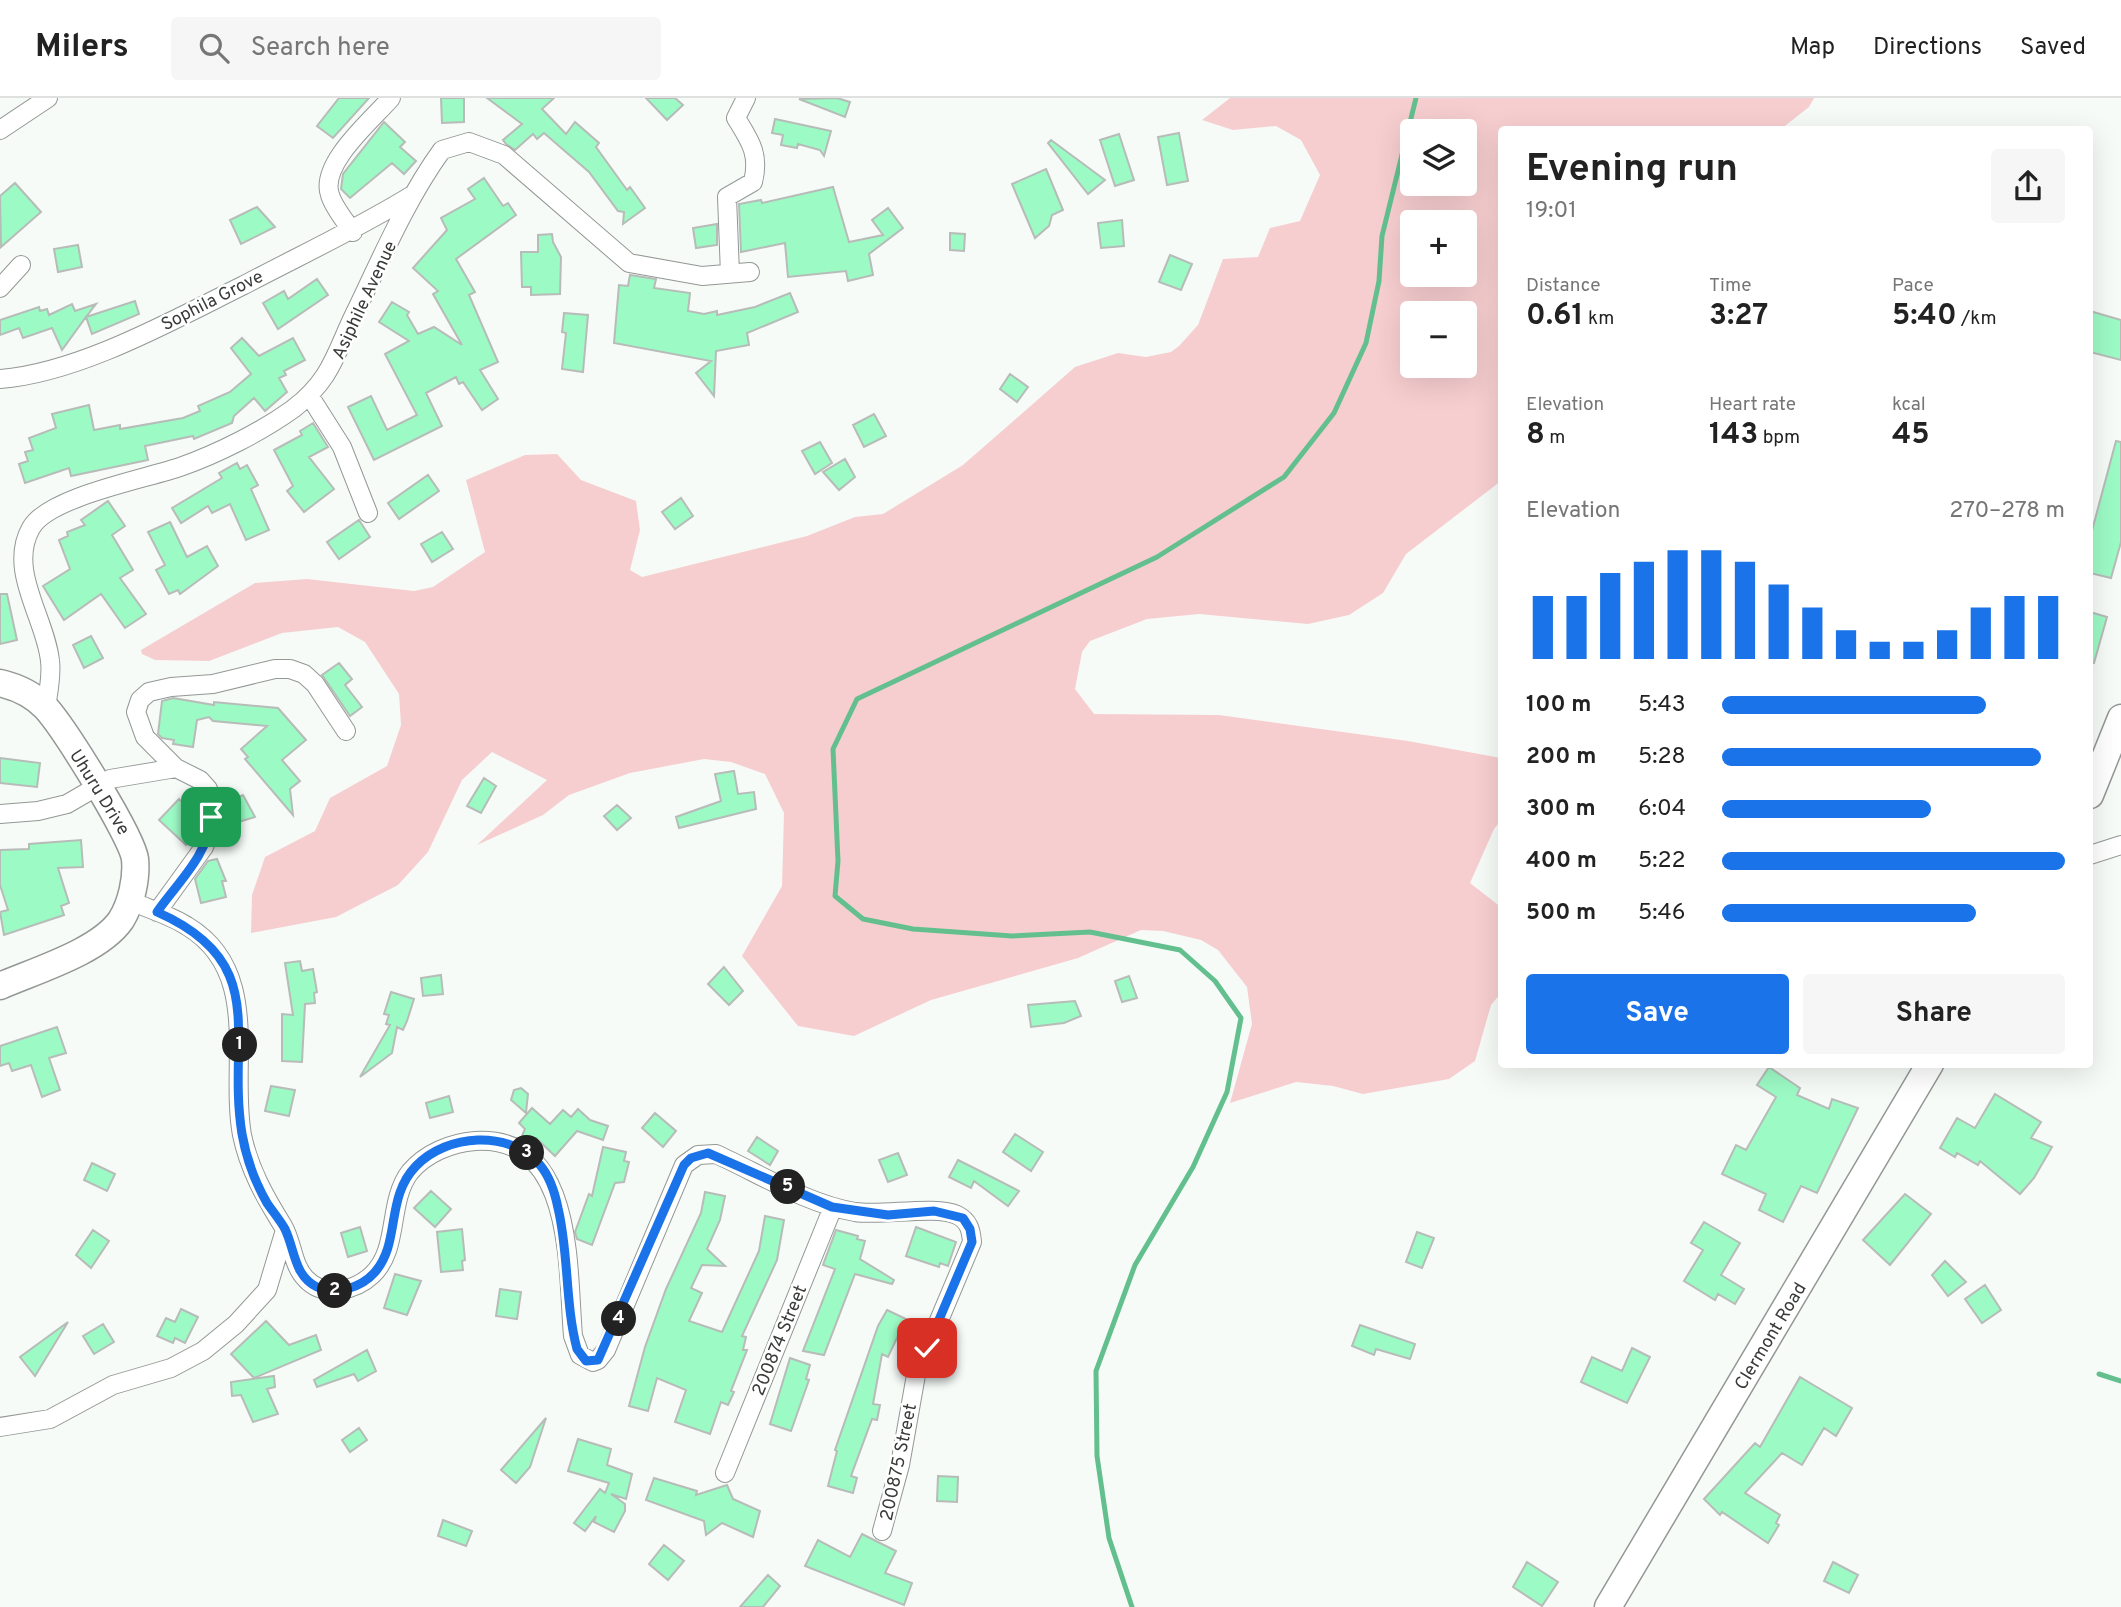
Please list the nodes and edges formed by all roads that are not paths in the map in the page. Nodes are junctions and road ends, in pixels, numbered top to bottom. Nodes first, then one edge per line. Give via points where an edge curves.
1 (48, 98) edge
2 (391, 98) edge
3 (746, 98) edge
4 (0, 130) edge
5 (414, 194) junction
6 (353, 232) junction
7 (22, 265) dead end
8 (750, 272) dead end
9 (730, 274) junction
10 (0, 288) edge
11 (0, 379) edge
12 (309, 395) junction
13 (368, 513) dead end
14 (0, 683) edge
15 (46, 708) junction
16 (2121, 718) edge
17 (346, 731) dead end
18 (177, 768) junction
19 (97, 786) junction
20 (2093, 788) edge
21 (0, 814) edge
22 (2121, 845) edge
23 (2093, 854) edge
24 (130, 900) junction
25 (157, 912) junction
26 (0, 986) edge
27 (1928, 1068) edge
28 (832, 1207) junction
29 (285, 1230) junction
30 (0, 1427) edge
31 (725, 1473) dead end
32 (882, 1531) dead end
33 (1608, 1607) edge

1 - 4 street
2 - 6 street via 329,174 330,196
3 - 9 street via 736,118 757,159 753,182 727,197
5 - 6 street, Sophila Grove
5 - 9 street, Asiphile Avenue via 442,150 469,142 504,155 629,263 702,276
5 - 12 street, Asiphile Avenue via 331,371
6 - 11 street, Sophila Grove via 135,339 40,373
7 - 10 street
8 - 9 street, Asiphile Avenue
12 - 13 street via 342,447
12 - 15 street, Asiphile Avenue via 263,427 182,466 84,496 48,510 36,520 23,548 50,661
14 - 15 street, Uhuru Drive via 26,693
15 - 19 street, Uhuru Drive
16 - 20 street
17 - 18 street via 315,684 290,669 159,689 140,700 136,712 145,737
18 - 19 street via 125,776
18 - 25 street via 208,789 210,832 194,863
19 - 21 street via 67,804
19 - 24 street, Uhuru Drive via 131,843 135,879
22 - 23 street
24 - 25 street
24 - 26 street, Uhuru Drive via 120,921 89,947
25 - 29 street via 188,926 209,943 230,975 239,1020 242,1136 255,1177
27 - 33 street, Clermont Road
28 - 29 street, 200875 Street via 716,1154 691,1158 598,1360 586,1361 577,1349 552,1186 540,1165 504,1142 449,1145 414,1168 396,1200 385,1255 374,1273 344,1290 320,1289 306,1279
28 - 31 street, 200874 Street
28 - 32 street, 200875 Street via 873,1214 956,1214 968,1223 972,1242 916,1375 900,1465
29 - 30 street via 267,1290 203,1351 171,1368 103,1389 50,1419

